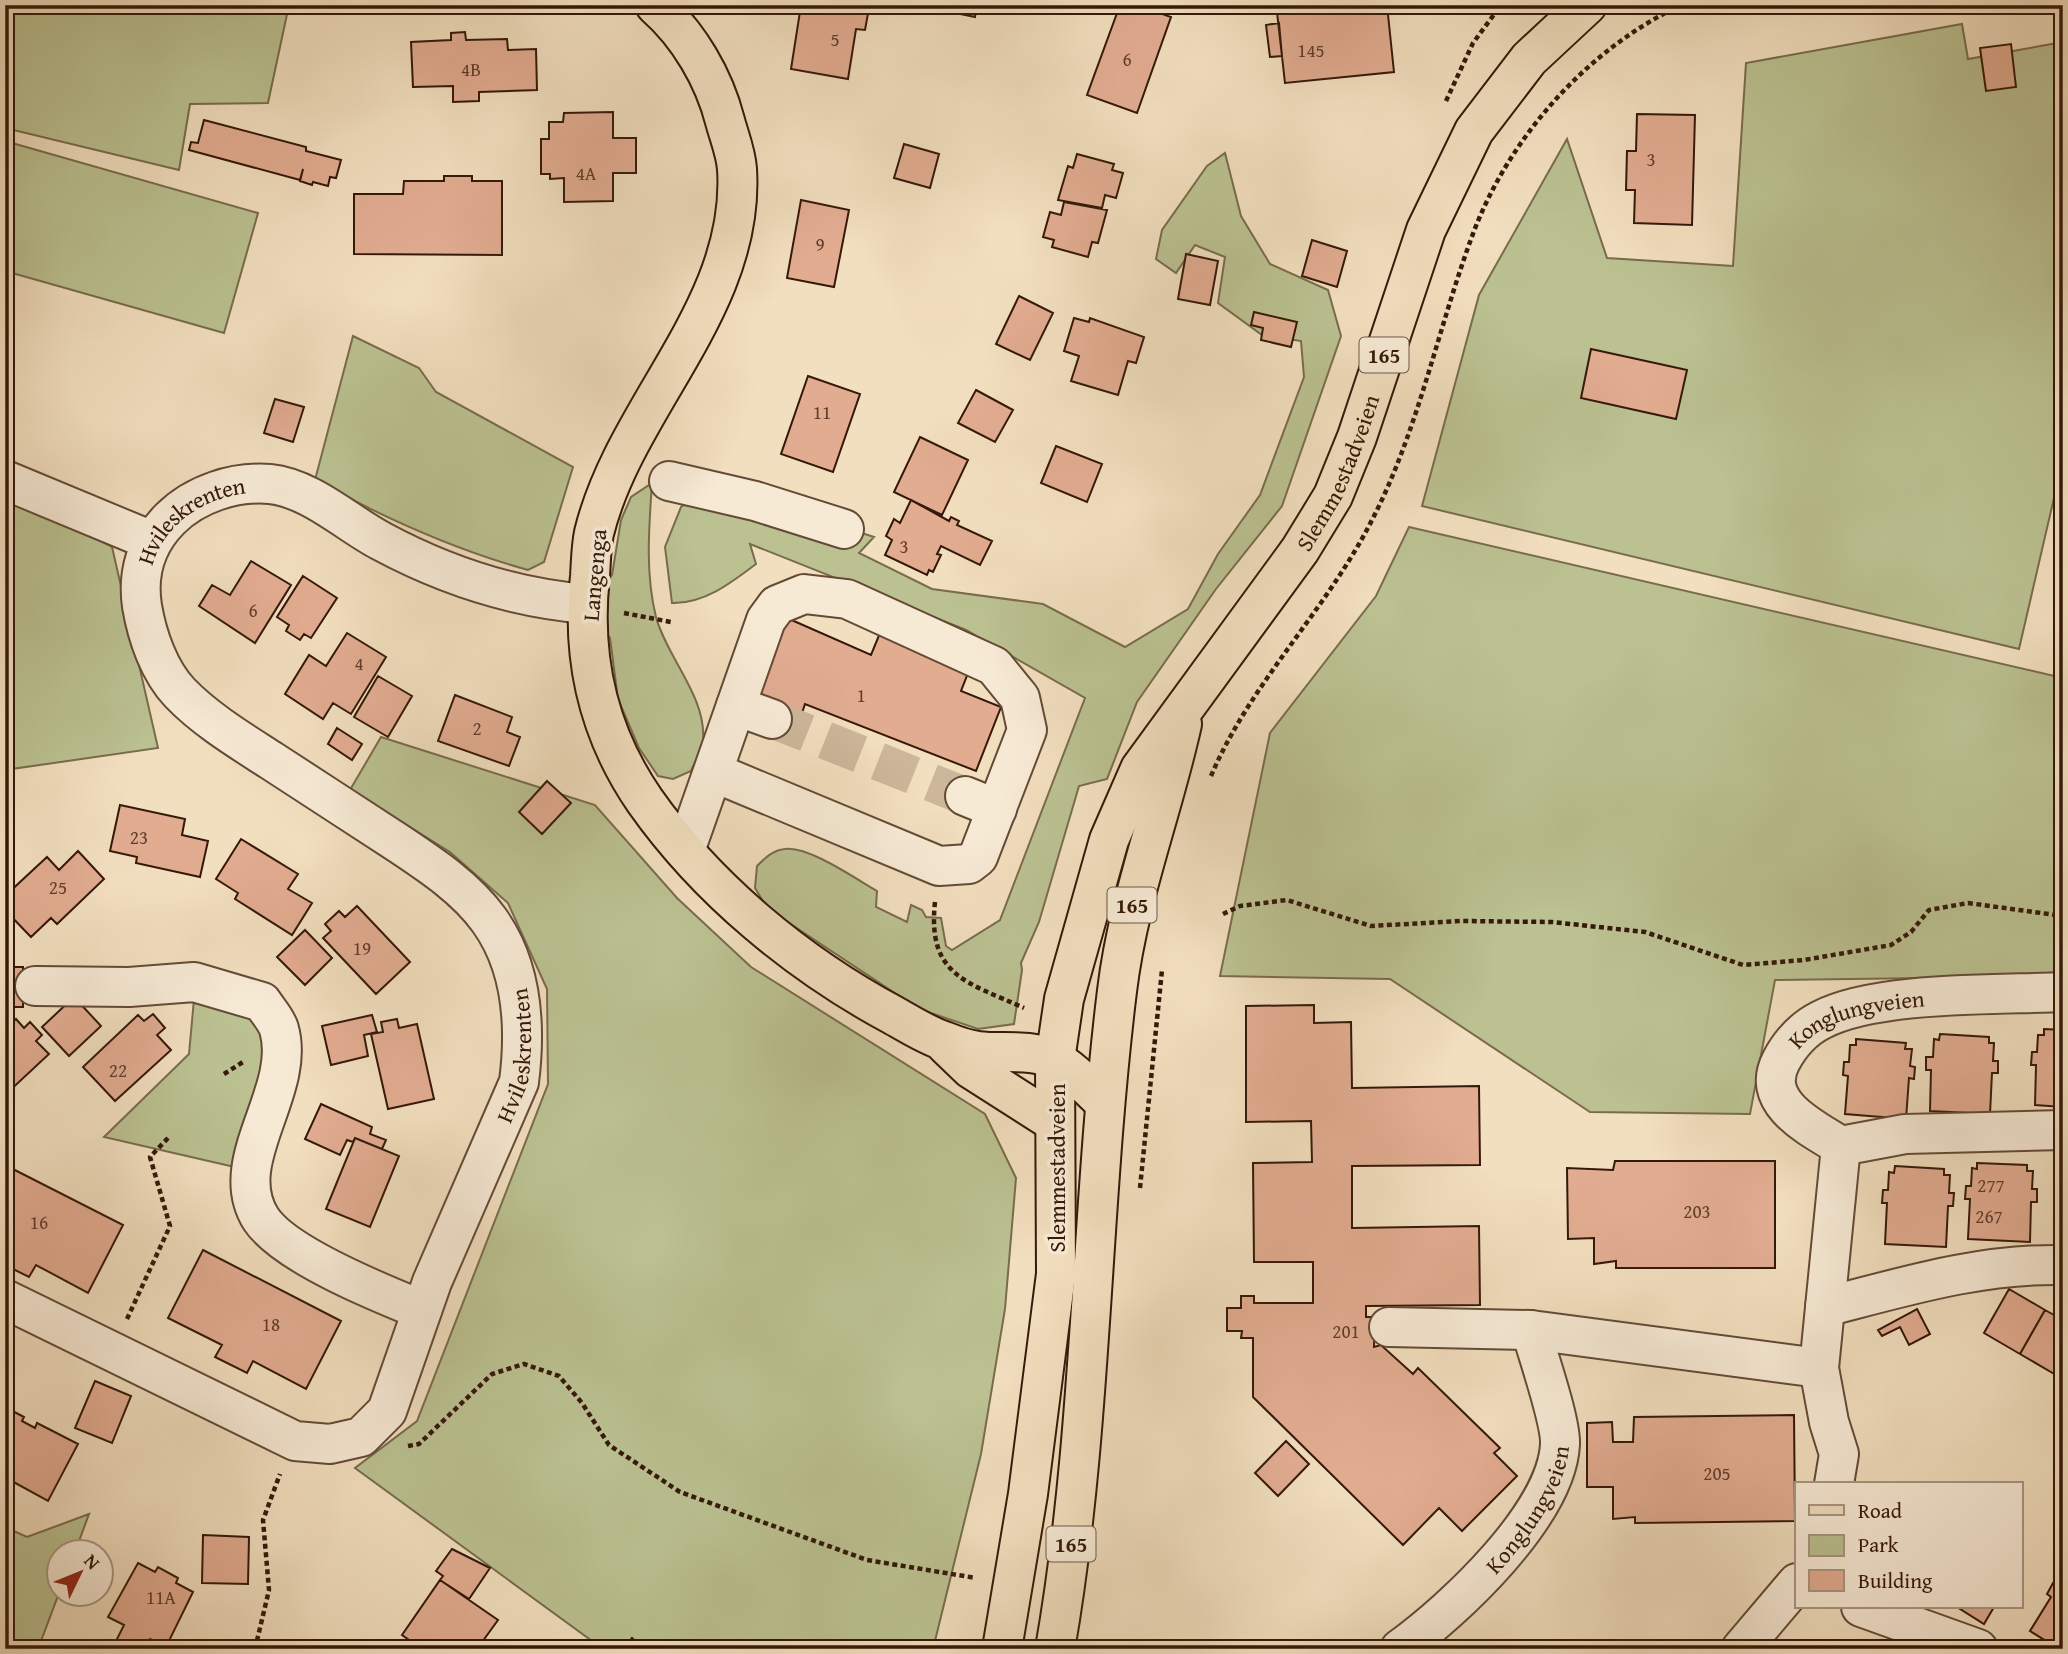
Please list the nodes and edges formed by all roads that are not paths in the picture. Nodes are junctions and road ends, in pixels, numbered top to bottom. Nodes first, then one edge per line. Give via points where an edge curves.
1 (655, 5) edge
2 (1587, 5) edge
3 (5, 481) edge
4 (669, 481) dead end
5 (844, 529) dead end
6 (152, 541) junction
7 (587, 604) junction
8 (736, 706) junction
9 (1185, 712) junction
10 (772, 719) tunnel mouth
11 (713, 772) junction
12 (685, 851) junction
13 (35, 986) dead end
14 (2063, 992) edge
15 (942, 1041) junction
16 (1055, 1060) junction
17 (1105, 1103) junction
18 (1054, 1122) junction
19 (2063, 1130) edge
20 (1841, 1146) junction
21 (2063, 1265) edge
22 (5, 1299) edge
23 (1825, 1307) junction
24 (422, 1310) junction
25 (1389, 1327) dead end
26 (1531, 1330) junction
27 (1819, 1368) junction
28 (1834, 1482) edge
29 (1795, 1586) edge
30 (1864, 1608) edge
31 (1002, 1649) edge
32 (1055, 1649) edge
33 (1400, 1649) edge
34 (1741, 1649) edge
35 (1978, 1649) edge

1 - 7 main road, Langenga via 694,50 719,97 737,168 733,224 707,306 614,475 594,534
2 - 9 main road, Slemmestadveien / 165 via 1529,59 1474,131 1426,230 1357,437 1332,496 1300,550
3 - 6 street
4 - 5 street
6 - 7 street, Hvileskrenten via 171,518 199,497 232,487 270,484 296,492 382,542 450,573 501,592
6 - 24 street, Hvileskrenten via 139,585 143,612 157,656 179,692 241,741 443,873 488,919 509,957 521,999 519,1082
7 - 12 main road, Langenga via 591,672 614,749 643,799
8 - 10 street
8 - 11 street
8 - 11 street via 766,620 777,605 804,594 847,600 994,666 1020,698 1027,730 981,803 978,857 969,864 939,866
9 - 16 main road, Slemmestadveien / 165 via 1140,769 1109,840 1064,999
9 - 17 main road, Slemmestadveien / 165 via 1134,896 1117,988
11 - 12 street
12 - 15 main road, Langenga via 766,929 848,991
13 - 24 street via 194,982 262,1002 278,1026 283,1067 258,1135 251,1183 262,1220 299,1251 368,1289
14 - 20 street, Konglungveien via 1867,1004 1820,1020 1790,1043 1776,1070 1778,1094 1796,1118
15 - 16 main road, Langenga via 977,1051 1016,1051
15 - 18 main road, Langenga via 971,1069
16 - 17 main road, Langenga
16 - 18 main road, Slemmestadveien / 165
17 - 18 main road
17 - 32 main road, Slemmestadveien / 165 via 1081,1438
18 - 31 main road, Slemmestadveien / 165 via 1056,1274 1028,1494
19 - 20 street via 1905,1134
20 - 23 street
21 - 23 street via 2026,1264 1958,1273
22 - 24 street, Hvileskrenten via 295,1441 330,1444 361,1437 387,1411
23 - 27 street
25 - 26 street
26 - 27 street
26 - 33 street, Konglungveien via 1560,1440 1558,1465 1504,1555 1433,1624
27 - 28 street via 1839,1454
29 - 34 street
30 - 35 street

